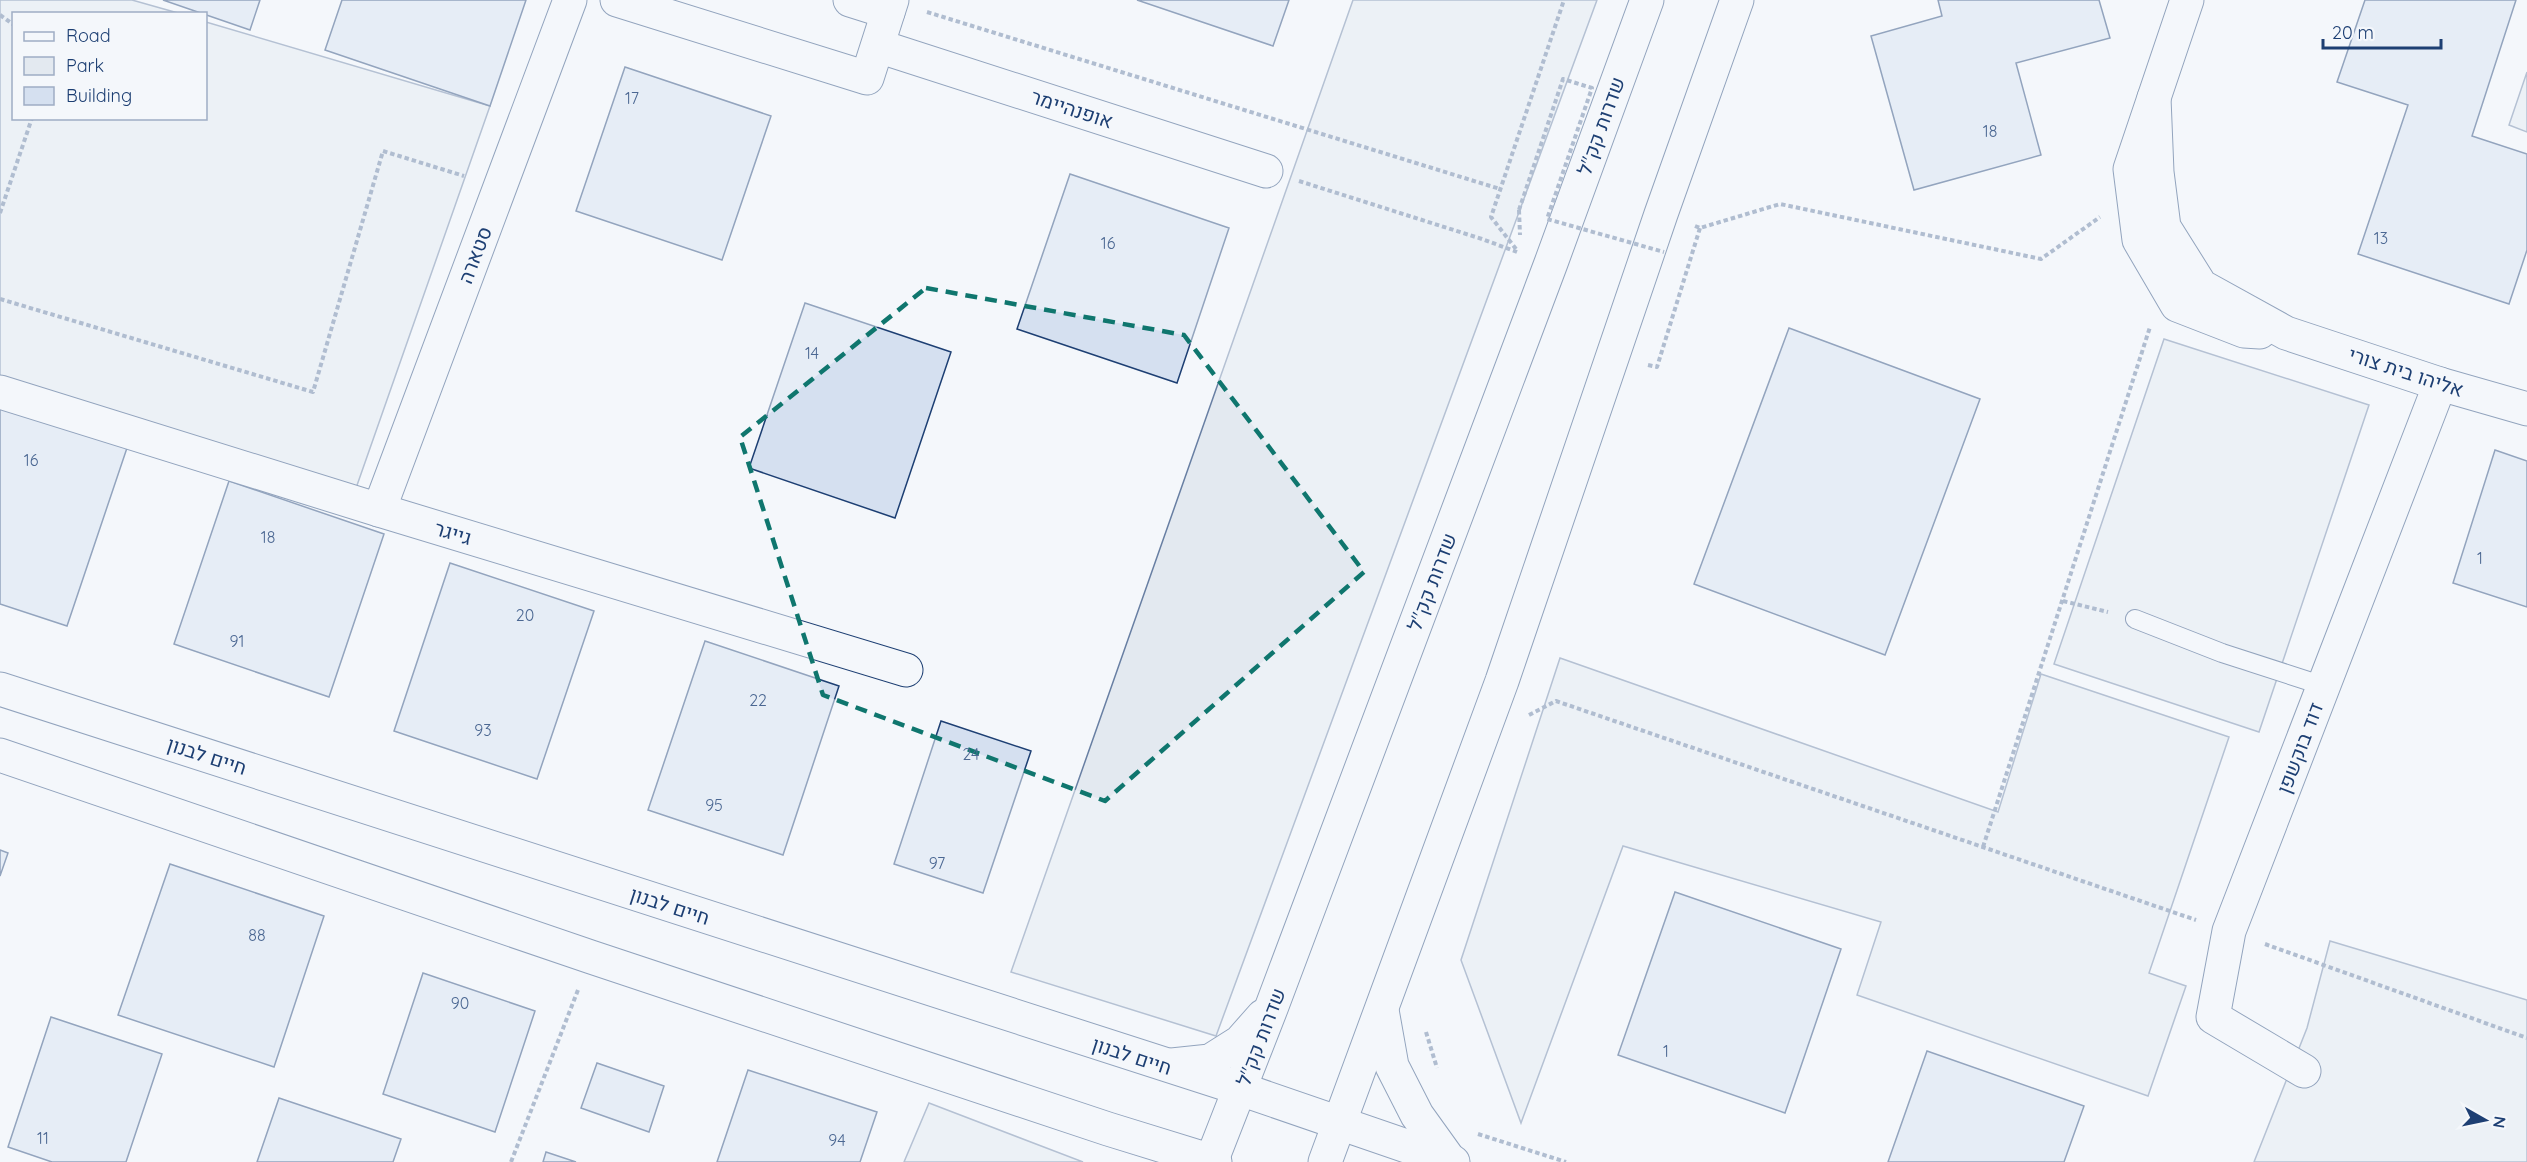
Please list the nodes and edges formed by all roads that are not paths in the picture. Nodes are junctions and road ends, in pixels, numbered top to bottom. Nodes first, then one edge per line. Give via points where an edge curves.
1 (570, 0) edge
2 (616, 0) edge
3 (850, 0) edge
4 (1647, 0) edge
5 (1737, 0) edge
6 (2187, 0) edge
7 (890, 4) edge
8 (878, 46) junction
9 (2154, 98) junction
10 (1266, 171) road end
11 (2286, 333) junction
12 (2440, 384) junction
13 (0, 393) edge
14 (2527, 409) edge
15 (379, 510) junction
16 (2135, 619) road end
17 (906, 670) dead end
18 (2324, 686) junction
19 (0, 689) edge
20 (0, 755) edge
21 (1272, 1006) junction
22 (1382, 1007) junction
23 (1164, 1066) junction
24 (2304, 1071) dead end
25 (1241, 1090) junction
26 (1339, 1123) junction
27 (1108, 1129) junction
28 (1132, 1162) edge
29 (1212, 1162) edge
30 (1324, 1162) edge
31 (1452, 1162) edge

1 - 15 main road, סטארה
2 - 8 main road via 867,78
3 - 7 main road
4 - 21 main road, שדרות קק"ל
5 - 22 main road via 1660,213 1503,681
6 - 9 main road, אליהו בית צורי
7 - 8 main road
8 - 10 main road, אופנהיימר
9 - 11 main road, אליהו בית צורי via 2164,227 2201,286
9 - 11 main road, אליהו בית צורי via 2130,169 2139,240 2177,305 2244,331
11 - 12 main road, אליהו בית צורי
12 - 14 main road, אליהו בית צורי
12 - 18 main road, דוד בוקשפן
13 - 15 main road, גייגר
15 - 17 main road, גייגר
16 - 18 lane
18 - 24 main road, דוד בוקשפן via 2229,931 2213,1017
19 - 23 main road, חיים לבנון
20 - 27 main road
21 - 23 main road via 1240,1042 1210,1060
21 - 25 main road, שדרות קק"ל
22 - 26 main road
22 - 31 main road via 1392,1066 1417,1115
23 - 25 main road, חיים לבנון
25 - 26 main road, חיים לבנון
25 - 29 main road, שדרות קק"ל
26 - 30 main road
26 - 31 main road, חיים לבנון
27 - 28 main road
27 - 29 main road

